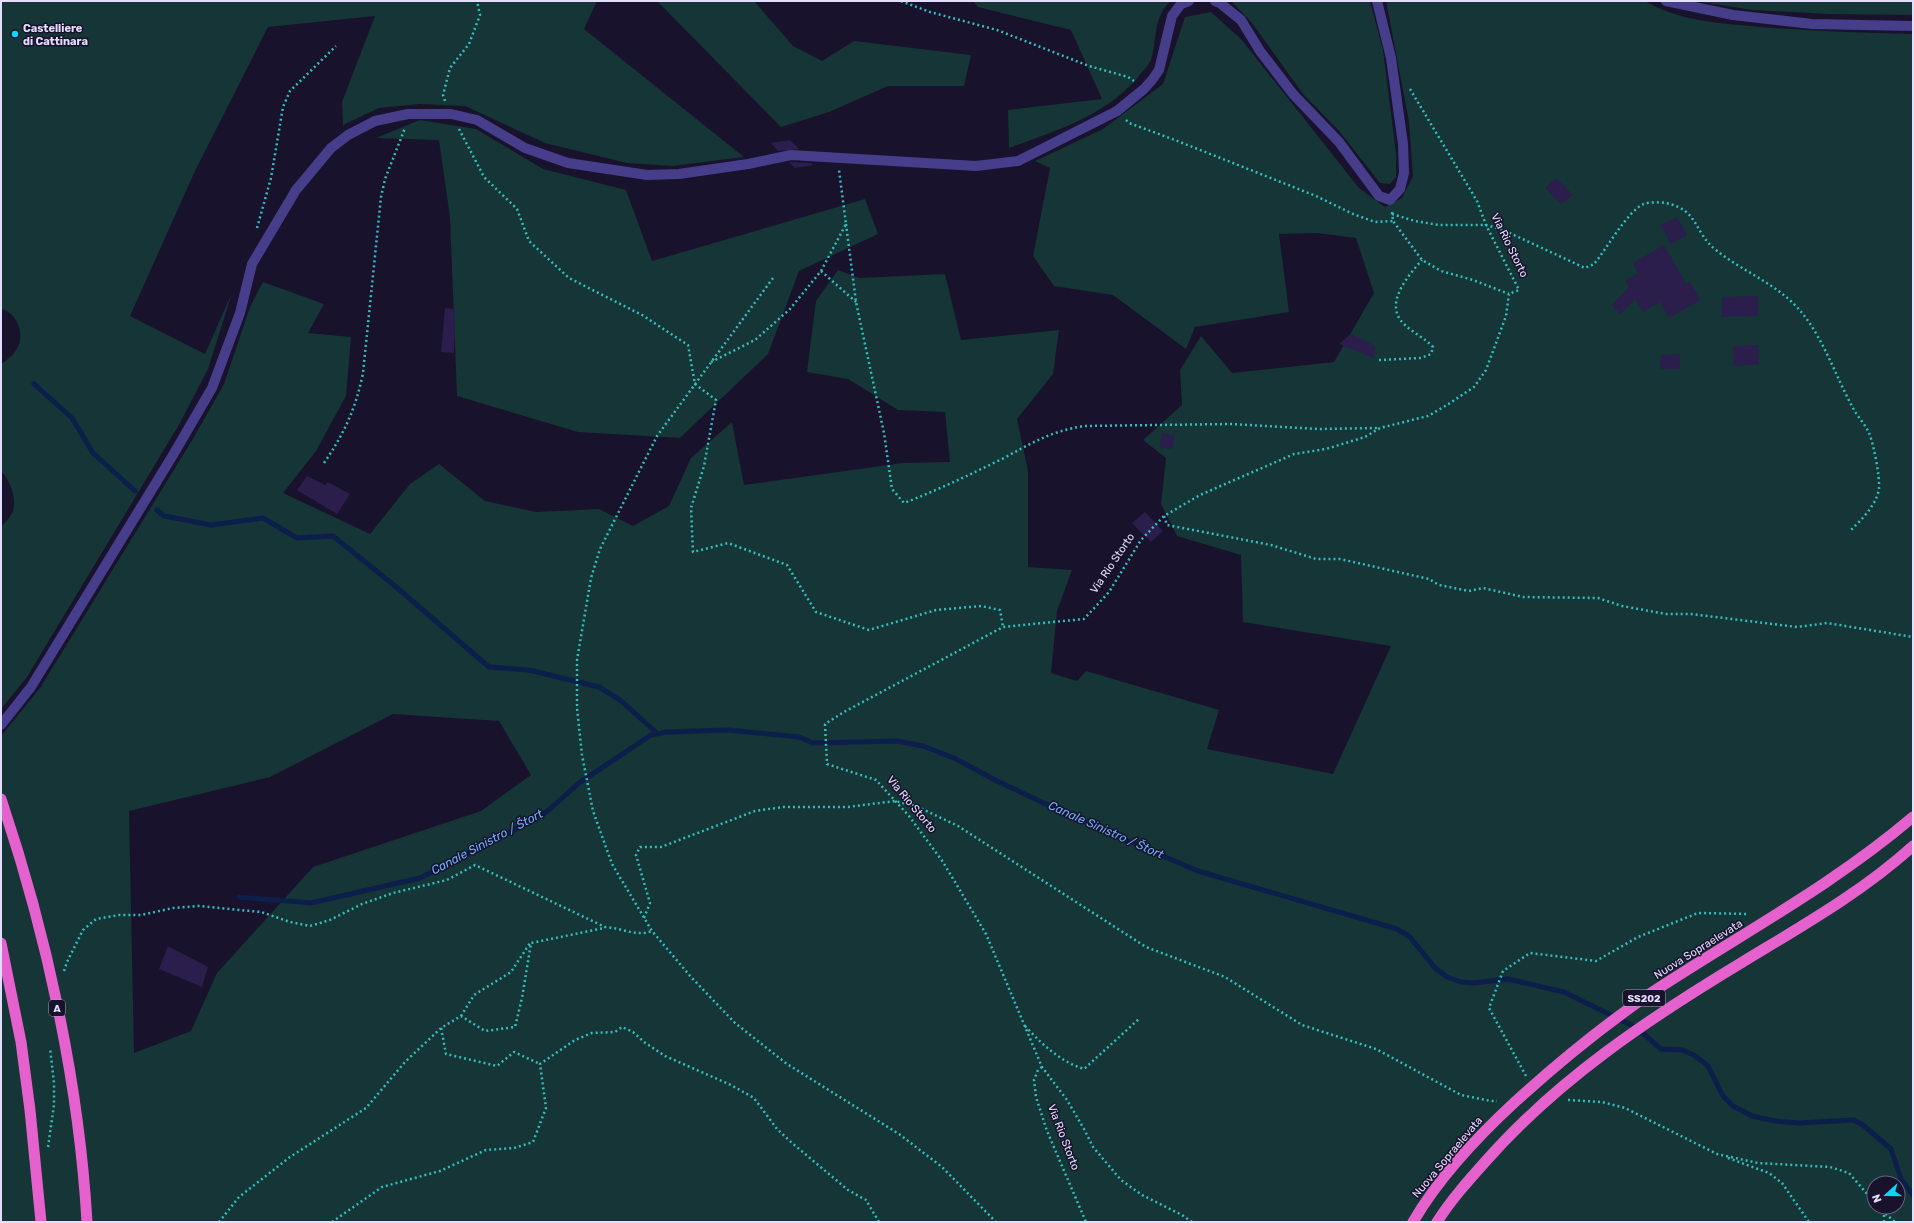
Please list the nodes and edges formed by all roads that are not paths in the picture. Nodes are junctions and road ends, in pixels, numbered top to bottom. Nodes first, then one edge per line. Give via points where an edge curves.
1 (1189, 1) edge
2 (1215, 1) edge
3 (1376, 1) edge
4 (1666, 1) edge
5 (1913, 26) edge
6 (1, 725) edge
7 (1, 799) edge
8 (1913, 817) edge
9 (1913, 846) edge
10 (1, 943) edge
11 (41, 1222) edge
12 (87, 1222) edge
13 (1413, 1222) edge
14 (1437, 1222) edge

1 - 6 street via 1182,4 1172,16 1158,70 1144,89 1117,111 1018,161 976,166 791,155 680,174 647,175 568,163 525,148 477,120 451,114 408,114 375,121 348,135 331,148 296,190 252,264 240,313 212,388 31,687
2 - 3 street via 1241,20 1260,51 1293,94 1340,142 1379,196 1390,200 1400,189 1404,173 1403,144 1391,58
4 - 5 street via 1733,15 1812,24
7 - 12 highway, A, bridge via 30,894 59,1014 80,1153
8 - 13 highway, Nuova Sopraelevata / SS202, bridge via 1883,843 1846,869 1656,990 1550,1070 1463,1155
9 - 14 highway, SS202, bridge via 1869,882 1825,912 1657,1016 1589,1065 1538,1107 1502,1142 1466,1183
10 - 11 highway, bridge via 23,1057

